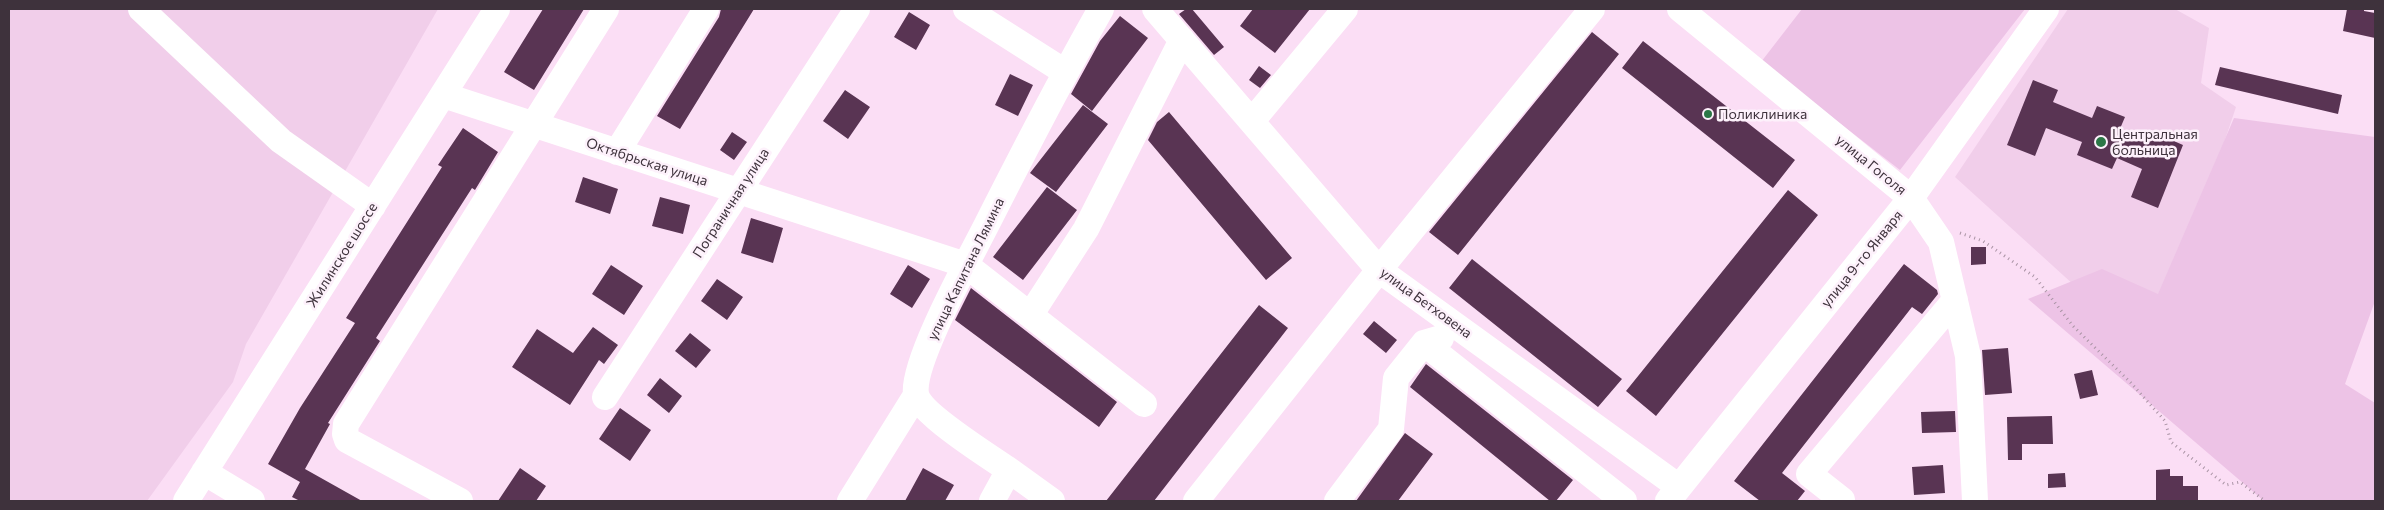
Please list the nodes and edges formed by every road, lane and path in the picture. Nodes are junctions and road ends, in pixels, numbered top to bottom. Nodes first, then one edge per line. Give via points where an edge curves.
1 (141, 9) edge
2 (497, 9) edge
3 (606, 9) edge
4 (706, 9) edge
5 (858, 9) edge
6 (966, 9) edge
7 (1101, 9) edge
8 (1345, 9) edge
9 (1592, 9) edge
10 (1680, 9) edge
11 (2046, 9) edge
12 (1157, 10) edge
13 (1182, 40) junction
14 (1065, 72) junction
15 (443, 95) junction
16 (1252, 121) junction
17 (532, 124) junction
18 (617, 152) junction
19 (738, 192) junction
20 (1911, 198) junction
21 (373, 206) junction
22 (1926, 221) junction
23 (966, 265) junction
24 (1379, 270) junction
25 (1955, 300) junction
26 (1031, 314) junction
27 (1465, 332) junction
28 (1424, 343) junction
29 (916, 395) junction
30 (605, 397) dead end
31 (1144, 404) dead end
32 (1009, 470) junction
33 (204, 472) junction
34 (1673, 494) edge
35 (1842, 500) edge
36 (186, 501) edge
37 (252, 501) edge
38 (460, 501) edge
39 (850, 501) edge
40 (992, 501) edge
41 (1052, 501) edge
42 (1196, 501) edge
43 (1337, 501) edge
44 (1624, 501) edge
45 (1975, 501) edge
46 (2265, 501) edge

1 - 21 street via 280,141
2 - 15 street, Жилинское шоссе
3 - 17 street
4 - 18 street
5 - 19 street, Пограничная улица
6 - 14 street
7 - 14 street, улица Капитана Лямина
8 - 16 street
9 - 24 street
10 - 20 street, улица Гоголя
11 - 20 street, улица 9-го Января
12 - 13 street, улица Бетховена
13 - 16 street, улица Бетховена
13 - 26 street via 1086,229
14 - 23 street, улица Капитана Лямина
15 - 17 street, Октябрьская улица
15 - 21 street, Жилинское шоссе
16 - 24 street, улица Бетховена
17 - 18 street, Октябрьская улица
17 - 38 street via 346,424 347,440
18 - 19 street, Октябрьская улица
19 - 23 street, Октябрьская улица
19 - 30 street, Пограничная улица
20 - 22 street, улица Гоголя
20 - 34 street, улица 9-го Января
21 - 33 street, Жилинское шоссе
22 - 25 street, улица Гоголя via 1941,242
22 - 46 path via 1983,241 2035,277 2073,326 2165,421 2171,442 2226,485 2240,482
23 - 26 street, Октябрьская улица
23 - 29 street, улица Капитана Лямина via 929,340
24 - 27 street, улица Бетховена
24 - 42 street
25 - 35 street via 1808,474
25 - 45 street, улица Гоголя via 1968,356
26 - 31 street, Октябрьская улица
27 - 28 street
27 - 34 street, улица Бетховена
28 - 43 street via 1396,378 1391,429
28 - 44 street
29 - 32 street via 927,411
29 - 39 street
32 - 40 street
32 - 41 street
33 - 36 street, Жилинское шоссе
33 - 37 street

